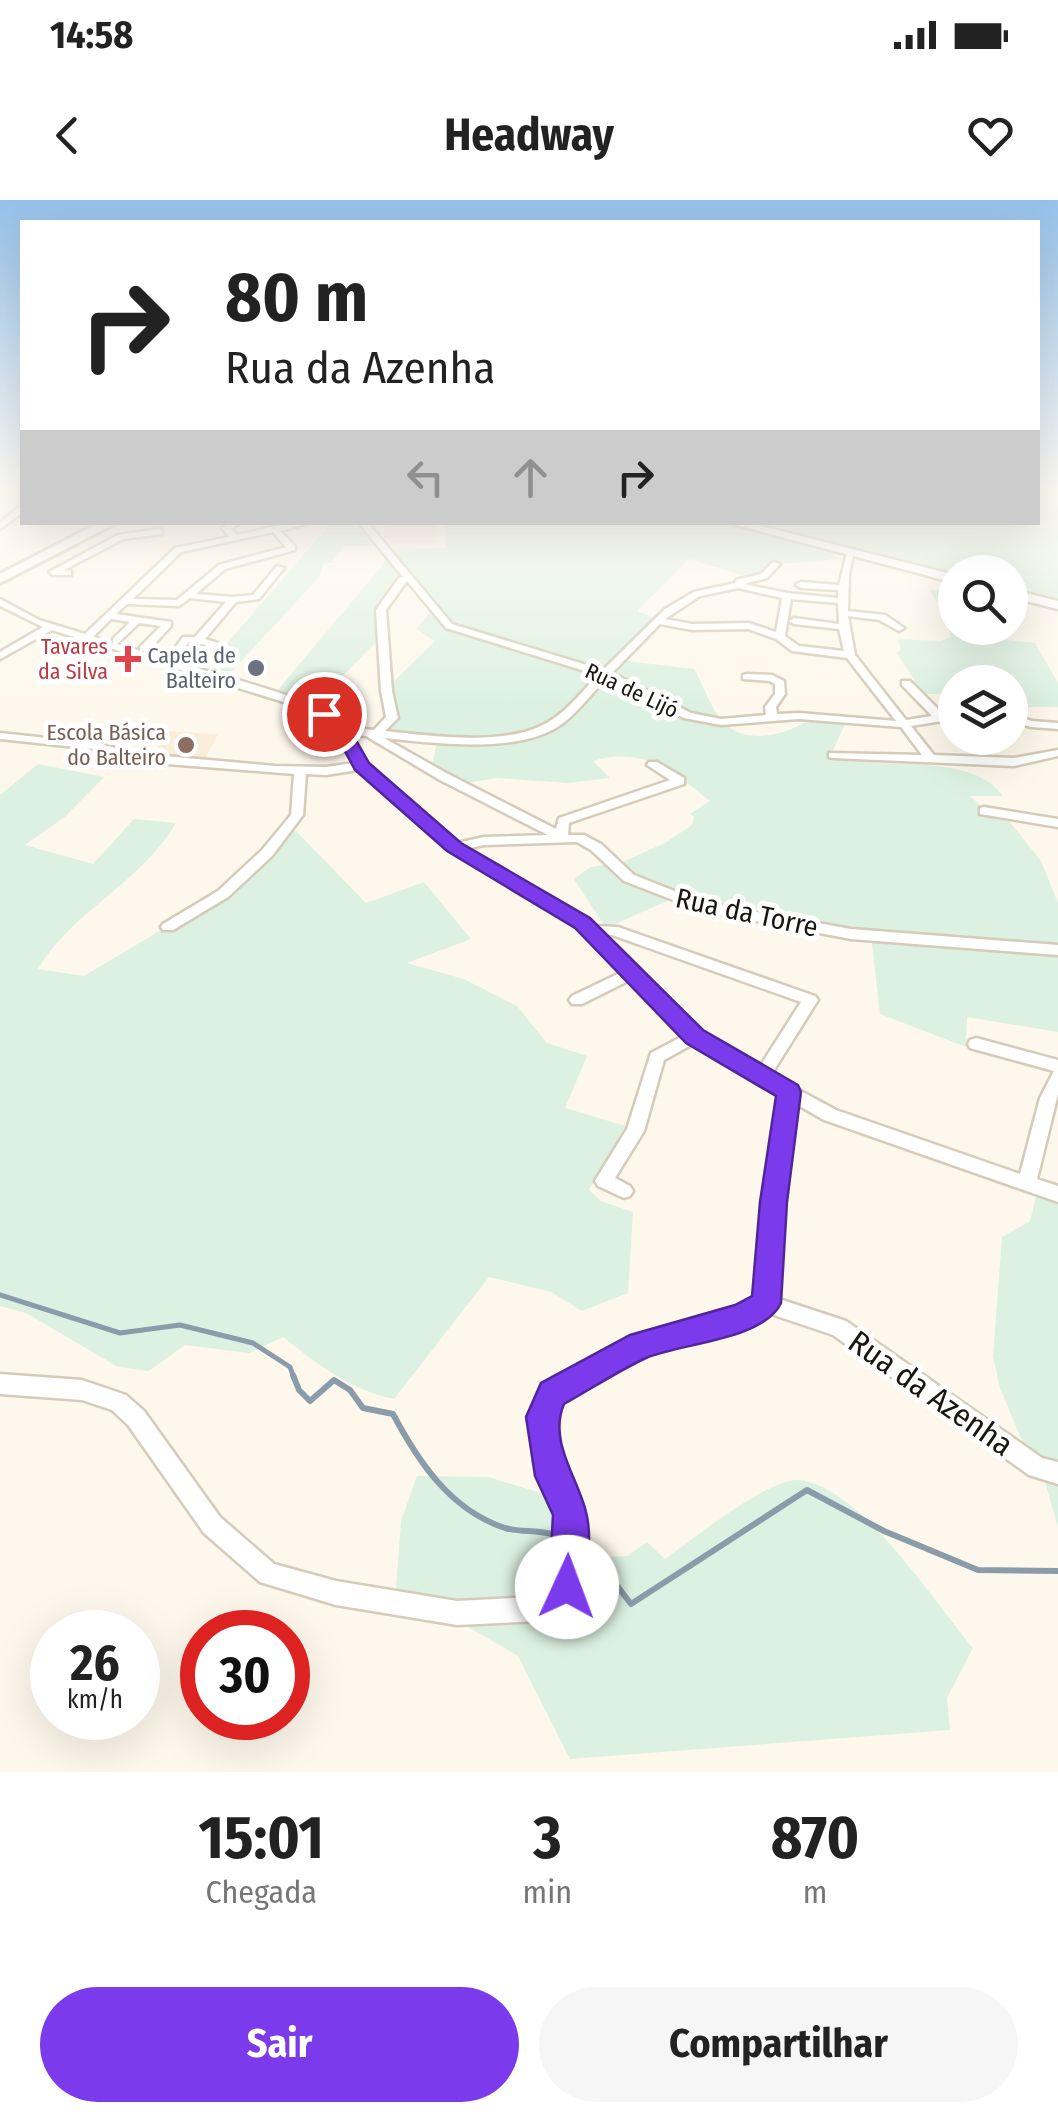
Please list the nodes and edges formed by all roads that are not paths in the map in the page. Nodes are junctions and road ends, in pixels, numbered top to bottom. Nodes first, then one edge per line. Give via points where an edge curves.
1 (27, 561) edge
2 (30, 561) edge
3 (71, 561) edge
4 (168, 561) edge
5 (239, 561) edge
6 (241, 561) edge
7 (395, 561) edge
8 (849, 561) edge
9 (884, 561) edge
10 (776, 564) dead end
11 (280, 568) dead end
12 (68, 573) dead end
13 (938, 575) edge
14 (0, 576) edge
15 (409, 578) junction
16 (730, 584) junction
17 (801, 584) dead end
18 (192, 596) junction
19 (787, 596) junction
20 (1028, 598) edge
21 (220, 599) junction
22 (233, 600) junction
23 (844, 601) junction
24 (0, 602) edge
25 (122, 602) junction
26 (1058, 605) edge
27 (108, 616) junction
28 (138, 619) junction
29 (788, 621) junction
30 (656, 622) junction
31 (51, 626) junction
32 (749, 626) junction
33 (844, 627) junction
34 (900, 628) dead end
35 (780, 637) junction
36 (86, 638) junction
37 (199, 639) junction
38 (117, 641) dead end
39 (144, 650) dead end
40 (0, 656) edge
41 (850, 656) junction
42 (171, 658) dead end
43 (196, 665) dead end
44 (606, 674) junction
45 (747, 677) dead end
46 (906, 683) dead end
47 (938, 716) edge
48 (772, 718) junction
49 (938, 719) edge
50 (1028, 723) edge
51 (906, 724) junction
52 (1058, 726) edge
53 (342, 730) junction
54 (372, 733) junction
55 (0, 736) edge
56 (1057, 753) edge
57 (833, 756) dead end
58 (931, 759) junction
59 (654, 764) dead end
60 (361, 766) junction
61 (300, 771) junction
62 (984, 811) dead end
63 (1058, 823) edge
64 (560, 837) junction
65 (454, 847) junction
66 (168, 927) dead end
67 (592, 931) junction
68 (1058, 950) edge
69 (632, 973) junction
70 (577, 1000) dead end
71 (694, 1036) junction
72 (976, 1044) dead end
73 (1058, 1066) edge
74 (1058, 1076) edge
75 (762, 1077) junction
76 (789, 1092) junction
77 (1028, 1183) junction
78 (624, 1191) dead end
79 (1058, 1194) edge
80 (766, 1303) junction
81 (0, 1384) edge
82 (1048, 1470) edge

1 - 14 highway
2 - 14 highway
3 - 12 street via 53,570
4 - 25 street
5 - 18 street via 214,572
6 - 21 street via 211,590 224,594
7 - 15 street, Rua de Lijó
8 - 23 street
9 - 13 main road
10 - 16 street via 764,576
11 - 22 street via 255,598
15 - 44 street, Rua de Lijó via 449,626
15 - 54 street via 381,610 388,640 384,692 392,718
16 - 19 street
16 - 30 street via 697,594
17 - 23 street
18 - 21 street
18 - 25 street via 164,606
19 - 23 street
19 - 29 street
20 - 26 main road
21 - 22 street
22 - 37 street
23 - 33 street
23 - 34 street
24 - 31 street
25 - 27 street
27 - 28 street
27 - 36 street
28 - 38 street
28 - 39 street via 168,624
29 - 32 street
29 - 33 street
29 - 35 street
30 - 32 street
30 - 44 street
31 - 36 street
31 - 40 street
32 - 35 street
33 - 41 street
35 - 41 street via 796,648
36 - 53 street via 307,706
37 - 42 street via 186,640
37 - 43 street via 214,644
41 - 51 street
44 - 48 street, Rua de Lijó via 700,720
44 - 54 street via 557,722 523,738 467,742
45 - 48 street via 780,683
46 - 47 street
48 - 51 street, Rua de Lijó
49 - 51 street, Rua de Lijó
50 - 52 street
51 - 58 street
53 - 54 street
53 - 60 street
54 - 64 street
55 - 61 street
56 - 58 street via 1027,762
57 - 58 street
59 - 64 street via 680,782 563,822
60 - 61 street
60 - 65 street
61 - 66 street via 296,814 267,853 224,894
62 - 63 street
64 - 65 street, Rua da Torre
64 - 68 street, Rua da Torre via 589,842 630,878 699,906 851,934
65 - 67 street
67 - 69 street
67 - 75 street via 613,930 810,1000
69 - 70 street
69 - 71 street
71 - 75 street
71 - 78 street via 657,1057 635,1131 604,1180
72 - 73 street
74 - 77 street
75 - 76 street
76 - 77 street via 830,1114
76 - 80 street
77 - 79 street
80 - 81 street via 742,1318 641,1345 552,1394 542,1417 552,1476 570,1514 567,1587 538,1608 457,1613 336,1594 268,1574 212,1525 119,1402 82,1390
80 - 82 street, Rua da Azenha via 839,1328

